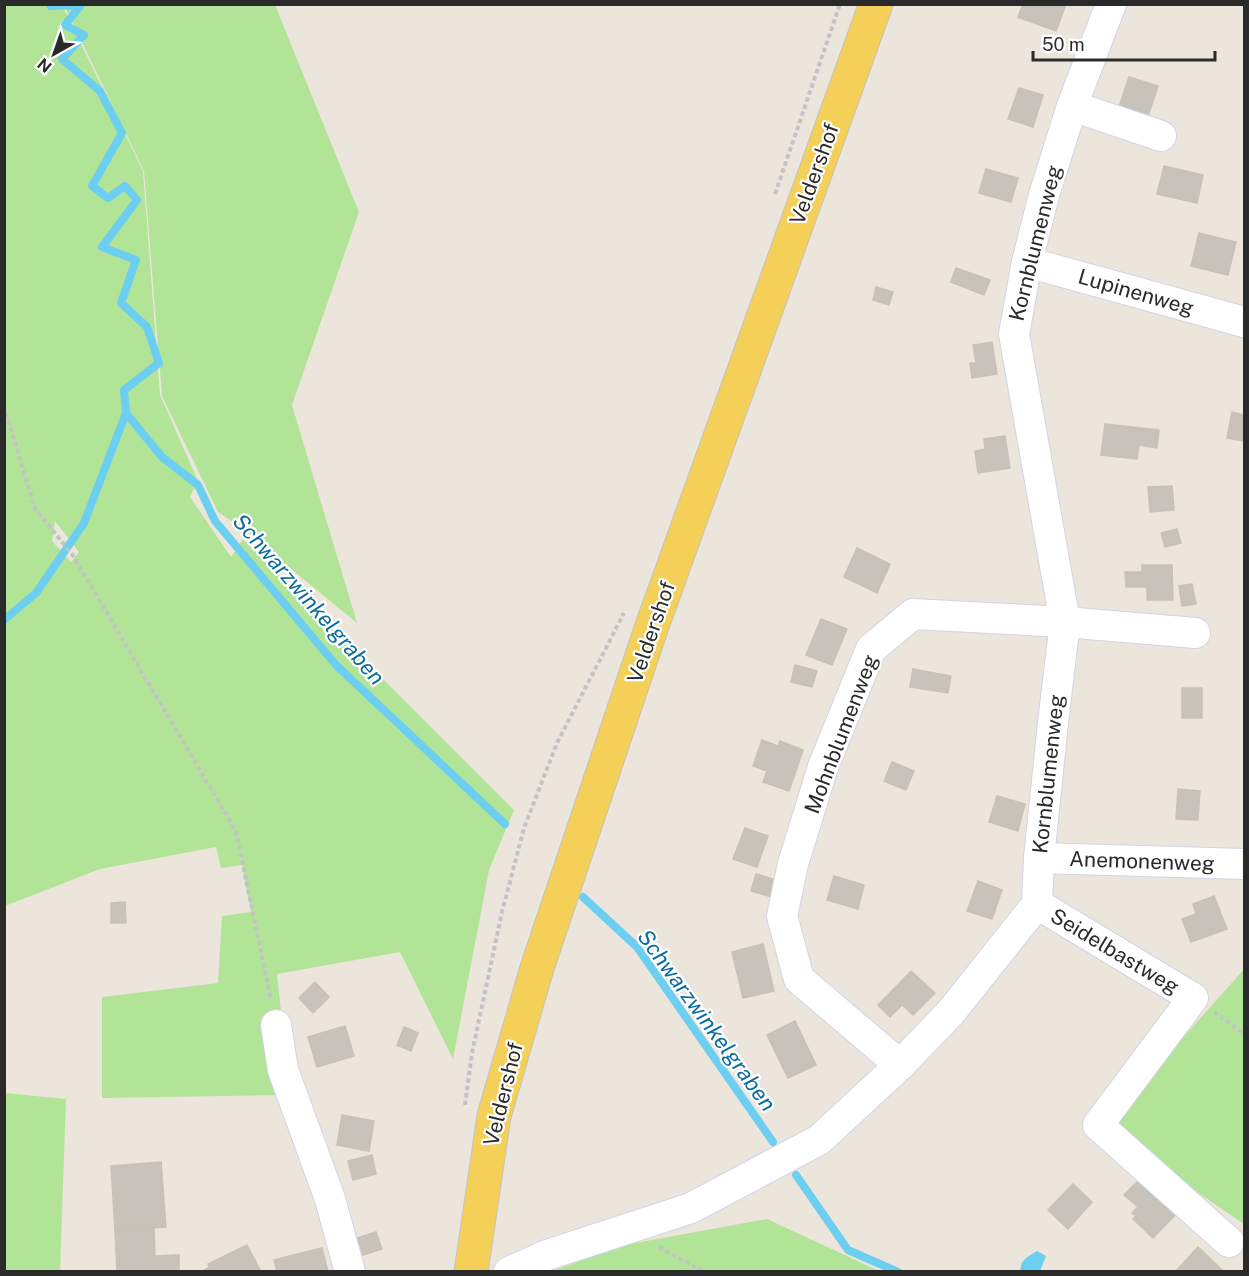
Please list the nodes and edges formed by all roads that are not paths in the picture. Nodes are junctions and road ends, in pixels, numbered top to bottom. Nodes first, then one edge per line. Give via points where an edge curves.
1 (876, 4) edge
2 (1111, 4) edge
3 (1072, 106) junction
4 (1161, 136) dead end
5 (1026, 262) junction
6 (1245, 322) edge
7 (1065, 622) junction
8 (1195, 633) dead end
9 (1039, 858) junction
10 (1245, 864) edge
11 (1037, 904) junction
12 (276, 1025) road end
13 (900, 1065) junction
14 (1229, 1242) dead end
15 (350, 1272) edge
16 (471, 1272) edge
17 (509, 1272) edge

1 - 16 main road, Veldershof via 652,626 537,968 494,1116
2 - 3 street, Kornblumenweg
3 - 4 street
3 - 5 street, Kornblumenweg
5 - 6 street, Lupinenweg
5 - 7 street, Kornblumenweg via 1014,334
7 - 8 street, Mohnblumenweg
7 - 9 street, Kornblumenweg
7 - 13 street, Mohnblumenweg via 914,614 871,649 823,767 782,916 799,979
9 - 10 street, Anemonenweg
9 - 11 street, Kornblumenweg
11 - 13 street via 951,1011
11 - 14 street, Seidelbastweg via 1193,998 1098,1125
12 - 15 street via 283,1070 330,1198
13 - 17 street via 819,1140 691,1208 547,1255

